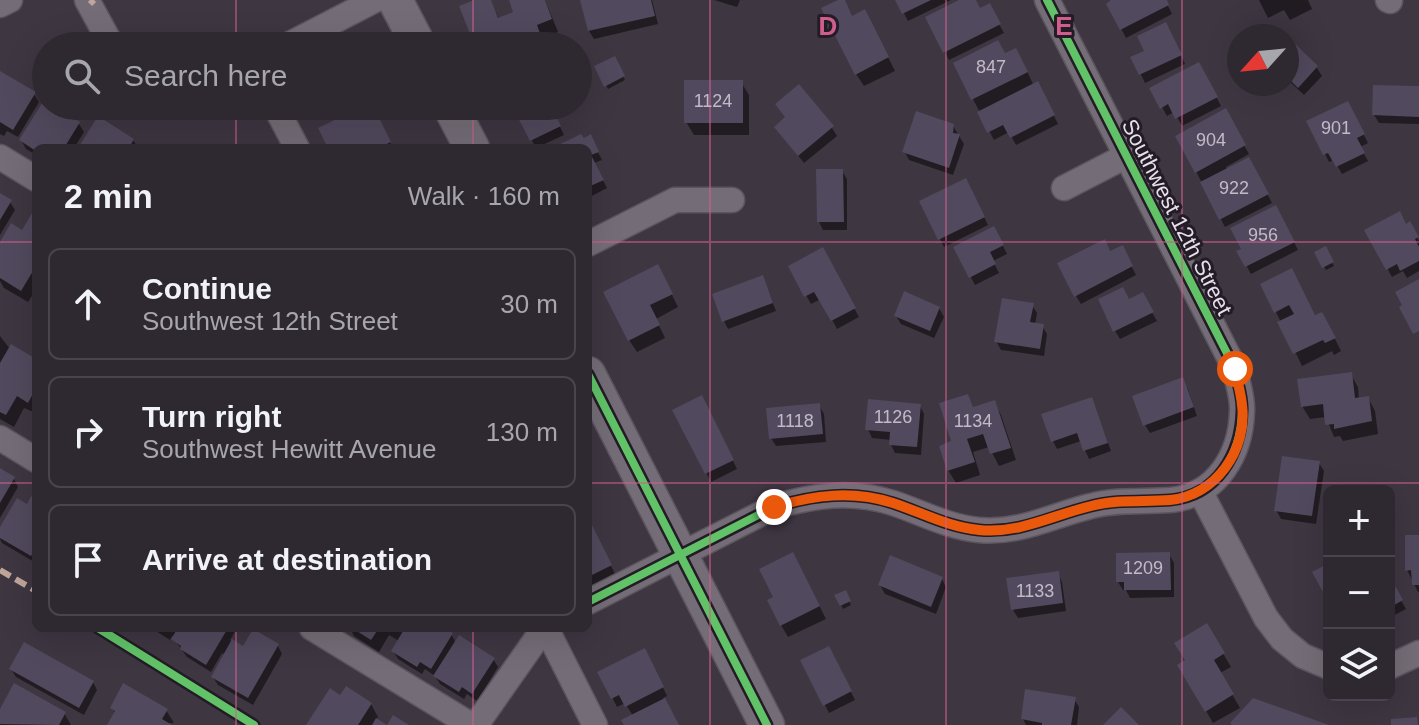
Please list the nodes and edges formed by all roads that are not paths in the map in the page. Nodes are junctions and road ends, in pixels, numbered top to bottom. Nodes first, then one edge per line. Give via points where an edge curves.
1 (10, 0) edge
2 (87, 0) edge
3 (375, 0) edge
4 (395, 0) edge
5 (1047, 0) edge
6 (0, 5) edge
7 (104, 32) edge
8 (313, 32) edge
9 (412, 32) edge
10 (282, 120) edge
11 (457, 120) edge
12 (295, 144) edge
13 (470, 144) edge
14 (1126, 156) junction
15 (0, 157) edge
16 (32, 177) edge
17 (1064, 188) dead end
18 (732, 200) dead end
19 (592, 242) edge
20 (592, 382) edge
21 (0, 438) edge
22 (32, 458) edge
23 (1200, 491) junction
24 (680, 555) junction
25 (592, 600) edge
26 (319, 632) edge
27 (542, 632) edge
28 (547, 632) edge
29 (1419, 653) edge
30 (1323, 664) edge
31 (1395, 664) edge
32 (473, 725) edge
33 (595, 725) edge
34 (767, 725) edge

1 - 6 street
2 - 7 street
3 - 8 street
4 - 9 street
5 - 14 street, Southwest 12th Street
10 - 12 street
11 - 13 street
14 - 17 street
14 - 23 street, Southwest 12th Street via 1235,369 1243,407 1240,437 1227,468
15 - 16 street
18 - 19 street via 675,200
20 - 24 street
21 - 22 street
23 - 24 street via 1173,500 1090,506 1004,531 946,525 873,497 817,496 774,507
23 - 30 street via 1266,618 1282,639
24 - 25 street
24 - 34 street
26 - 32 street
27 - 32 street
28 - 33 street
29 - 31 street

